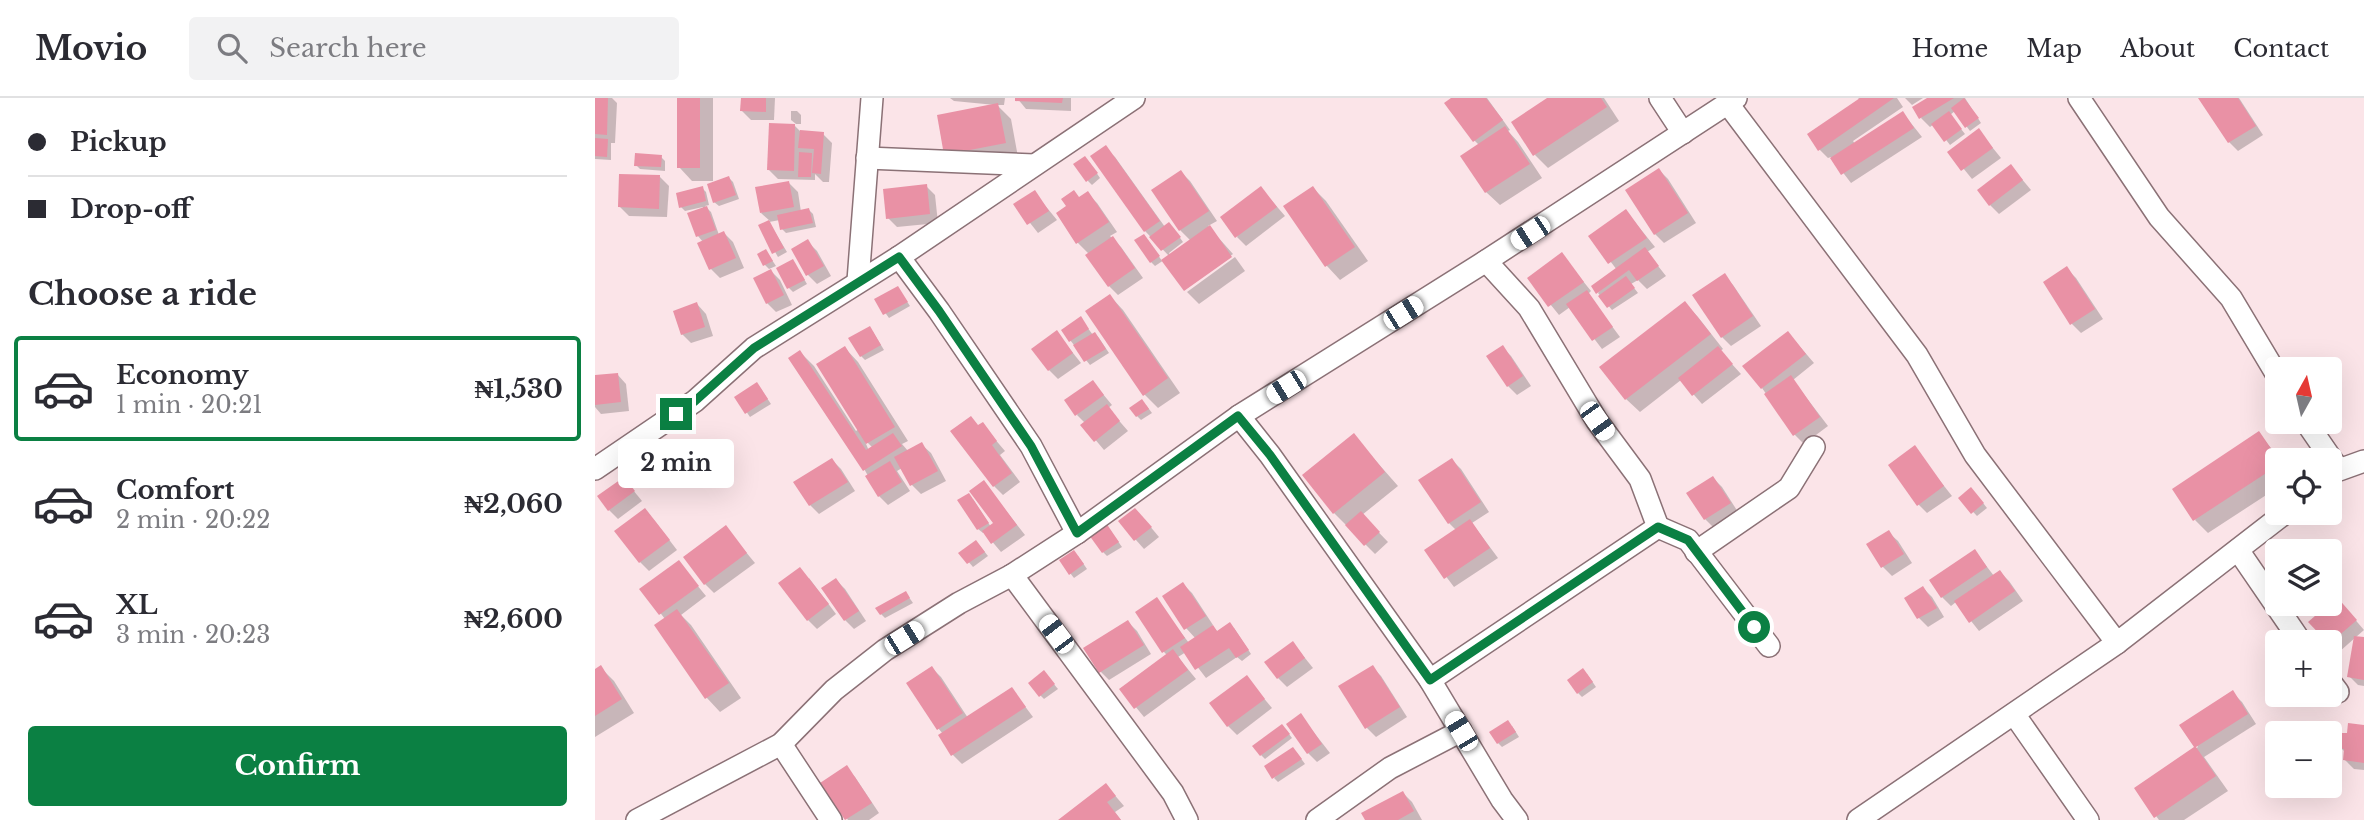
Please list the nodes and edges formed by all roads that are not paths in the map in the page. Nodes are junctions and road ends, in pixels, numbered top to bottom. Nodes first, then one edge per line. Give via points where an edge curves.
1 (872, 98) edge
2 (1134, 98) edge
3 (1660, 98) edge
4 (2079, 98) edge
5 (1732, 101) edge
6 (1683, 133) junction
7 (867, 158) junction
8 (1034, 165) junction
9 (899, 257) junction
10 (1486, 261) junction
11 (858, 281) junction
12 (2266, 357) edge
13 (1238, 416) junction
14 (1814, 447) dead end
15 (2364, 461) edge
16 (595, 469) edge
17 (2342, 471) edge
18 (2270, 525) edge
19 (1658, 527) junction
20 (1077, 533) junction
21 (2238, 550) junction
22 (1696, 552) junction
23 (1012, 575) junction
24 (2293, 630) edge
25 (2117, 643) junction
26 (1769, 646) dead end
27 (1430, 680) junction
28 (2014, 714) junction
29 (1461, 731) junction
30 (781, 744) junction
31 (637, 820) edge
32 (831, 820) edge
33 (1187, 820) edge
34 (1317, 820) edge
35 (1517, 820) edge
36 (1858, 820) edge
37 (2088, 820) edge

1 - 7 street
2 - 8 street
3 - 6 street
4 - 12 street via 2159,217 2231,298
5 - 6 street
5 - 25 street via 1917,355 1975,455
6 - 10 street
7 - 8 street
7 - 11 street
8 - 9 street
9 - 11 street
9 - 20 street via 1031,446
10 - 13 street
10 - 19 street via 1528,308 1597,421 1640,479
11 - 16 street via 754,348 695,401
13 - 20 street
13 - 27 street
14 - 22 street via 1789,488
15 - 17 street
18 - 21 street
19 - 22 street via 1688,540
19 - 27 street
20 - 23 street
21 - 24 street
21 - 25 street
22 - 26 street
23 - 30 street via 885,650 834,690
23 - 33 street via 1173,793
25 - 28 street
27 - 29 street
28 - 36 street
28 - 37 street
29 - 34 street via 1390,768
29 - 35 street
30 - 31 street
30 - 32 street

